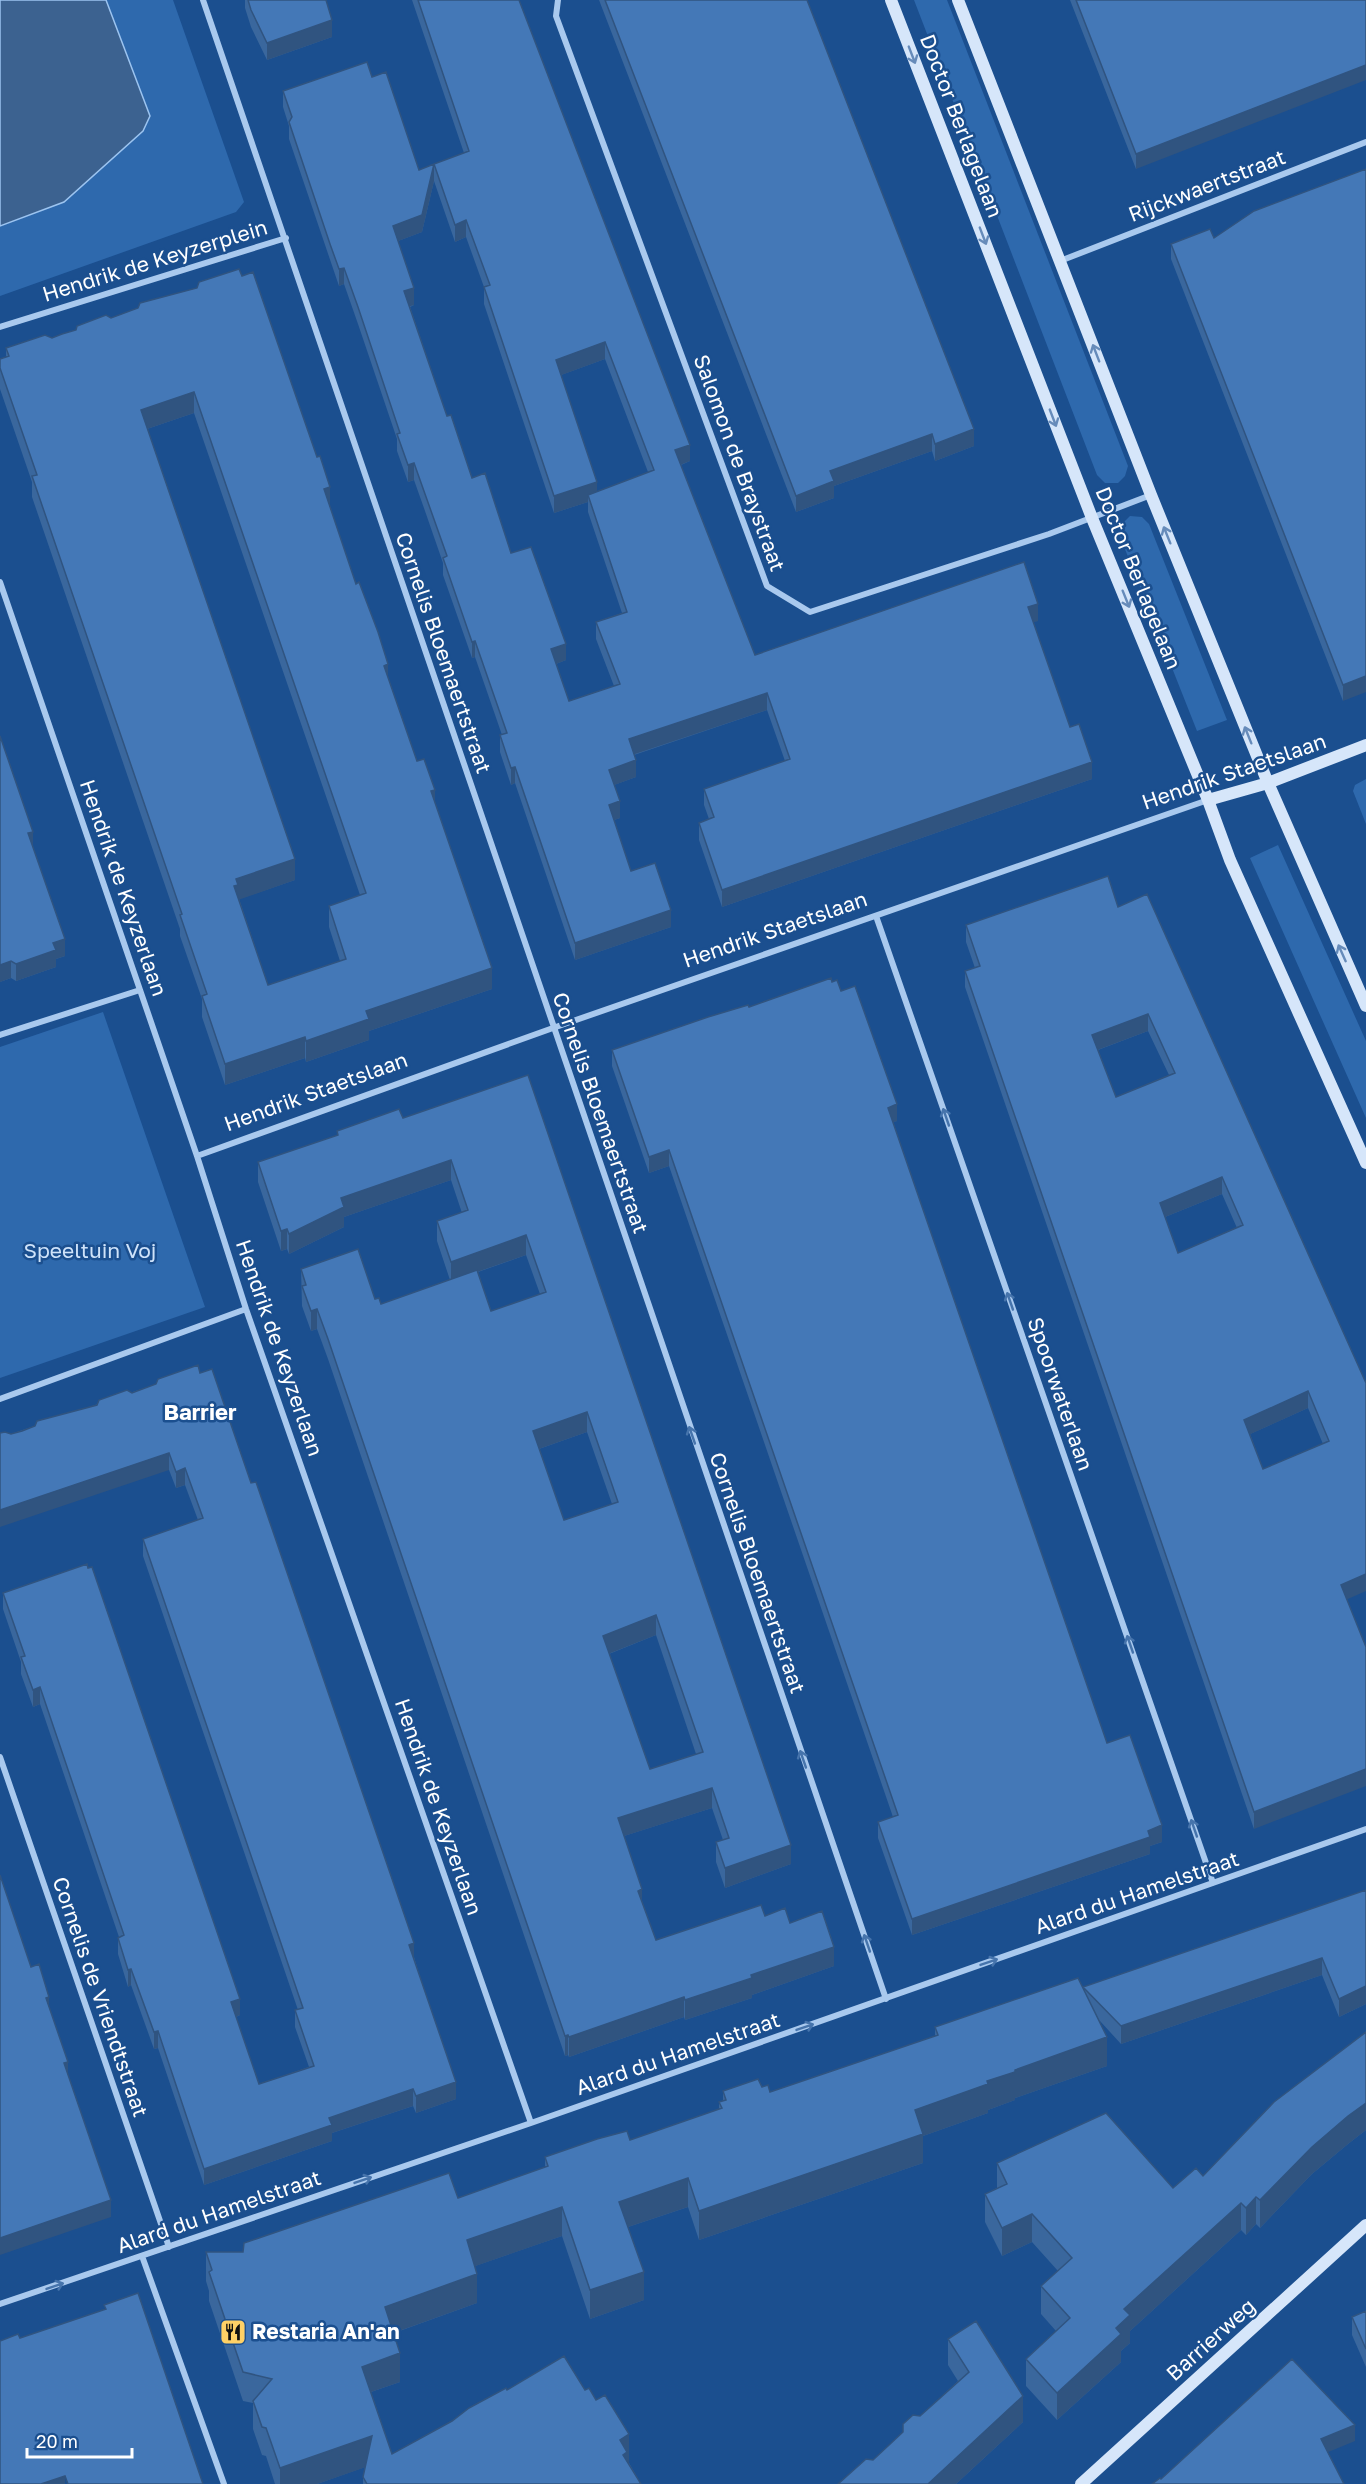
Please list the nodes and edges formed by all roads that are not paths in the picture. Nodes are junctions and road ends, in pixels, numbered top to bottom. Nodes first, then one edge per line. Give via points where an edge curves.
1 (203, 0) edge
2 (558, 0) edge
3 (891, 0) edge
4 (958, 0) edge
5 (1366, 142) edge
6 (286, 238) junction
7 (1060, 261) junction
8 (0, 327) edge
9 (1151, 495) junction
10 (1092, 518) junction
11 (0, 582) edge
12 (1366, 746) edge
13 (1268, 783) junction
14 (1208, 800) junction
15 (876, 916) junction
16 (140, 990) junction
17 (1366, 1006) edge
18 (553, 1028) junction
19 (0, 1035) edge
20 (197, 1156) junction
21 (1366, 1163) edge
22 (246, 1309) junction
23 (0, 1399) edge
24 (0, 1757) edge
25 (1366, 1830) edge
26 (1213, 1883) junction
27 (886, 1999) junction
28 (531, 2123) junction
29 (1366, 2224) edge
30 (168, 2247) junction
31 (142, 2256) junction
32 (0, 2304) edge
33 (224, 2484) edge
34 (1081, 2484) edge

1 - 6 street, Hendrik de Keyzerplein
2 - 10 street, Salomon de Braystraat via 556,16 767,586 810,612
3 -> 10 main road, Doctor Berlagelaan
4 - 7 main road, Doctor Berlagelaan
5 - 7 street, Rijckwaertstraat
6 - 8 street, Hendrik de Keyzerplein
6 - 18 street, Cornelis Bloemaertstraat
9 -> 7 main road, Doctor Berlagelaan
9 - 10 street, Salomon de Braystraat
13 -> 9 main road, Doctor Berlagelaan
10 -> 14 main road, Doctor Berlagelaan
11 - 16 street, Hendrik de Keyzerlaan
12 - 13 main road, Hendrik Staetslaan
13 - 14 main road, Hendrik Staetslaan
17 -> 13 main road, Doctor Berlagelaan
14 - 15 street, Hendrik Staetslaan
14 - 21 main road, Doctor Berlagelaan via 1230,860
15 - 18 street, Hendrik Staetslaan
26 -> 15 street, Spoorwaterlaan
16 - 19 street
16 - 20 street, Hendrik de Keyzerlaan
18 - 20 street, Hendrik Staetslaan
27 -> 18 street, Cornelis Bloemaertstraat
20 - 22 street, Hendrik de Keyzerlaan
22 - 23 street
22 - 28 street, Hendrik de Keyzerlaan
24 - 30 street, Cornelis de Vriendtstraat
25 - 26 street, Alard du Hamelstraat
27 -> 26 street, Alard du Hamelstraat
28 -> 27 street, Alard du Hamelstraat
30 -> 28 street, Alard du Hamelstraat
29 - 34 main road, Barrierweg
30 - 31 street, Alard du Hamelstraat
32 -> 31 street, Alard du Hamelstraat
31 - 33 street

